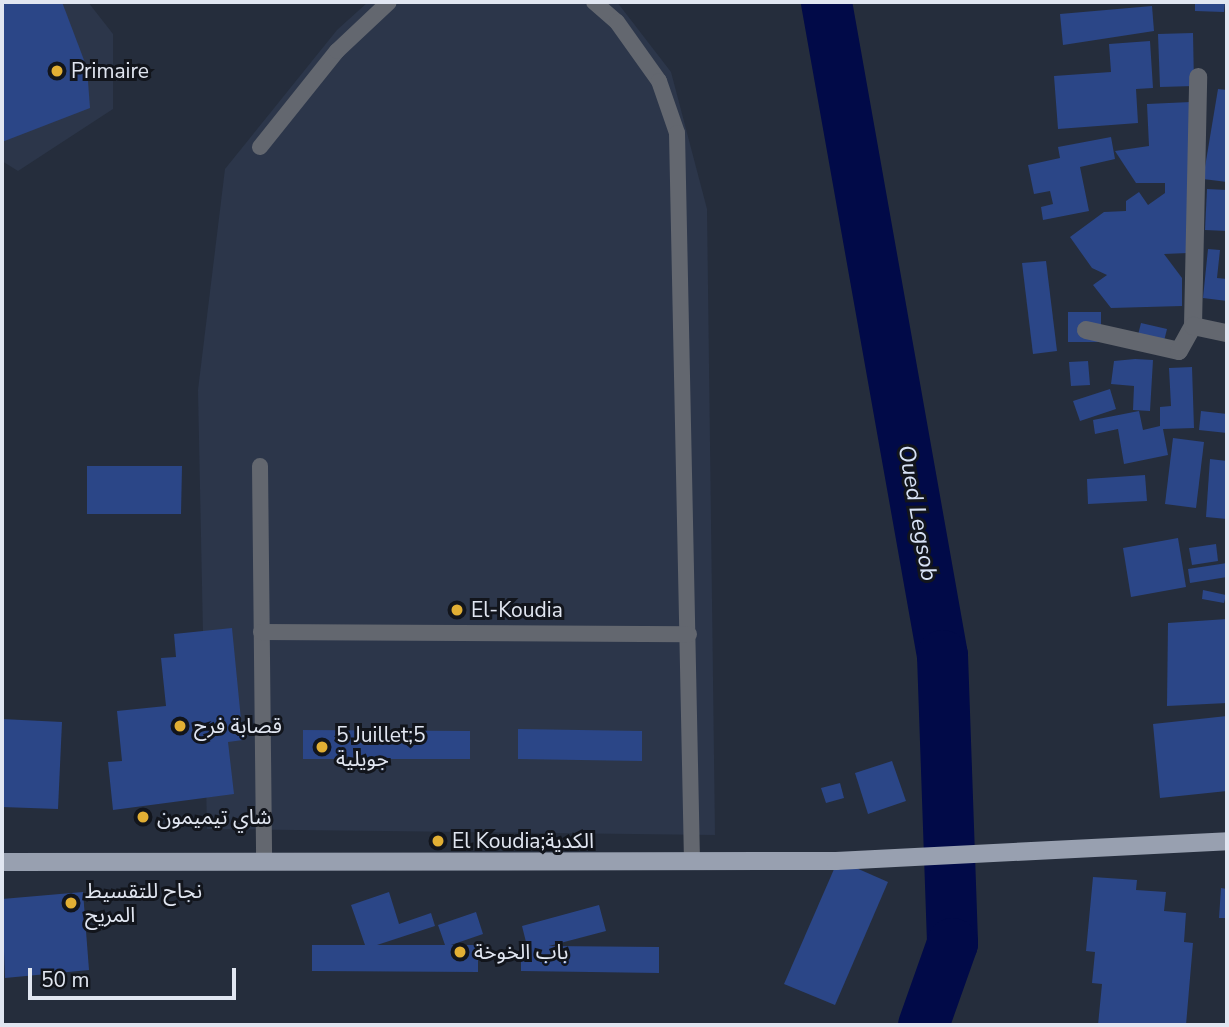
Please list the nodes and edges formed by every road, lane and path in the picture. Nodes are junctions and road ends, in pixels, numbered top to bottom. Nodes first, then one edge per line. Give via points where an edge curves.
1 (389, 2) edge
2 (593, 2) edge
3 (1198, 77) dead end
4 (260, 148) dead end
5 (1193, 326) junction
6 (1086, 330) dead end
7 (1227, 333) edge
8 (260, 466) dead end
9 (261, 632) junction
10 (689, 634) junction
11 (1227, 841) edge
12 (264, 859) junction
13 (692, 861) junction
14 (2, 862) edge

1 - 4 lane via 337,51
2 - 10 lane via 617,22 659,81 677,133
3 - 5 street
5 - 6 street via 1179,351
5 - 7 street
8 - 9 lane
9 - 10 lane
9 - 12 lane
10 - 13 lane
11 - 13 main road via 836,861
12 - 13 main road
12 - 14 main road

